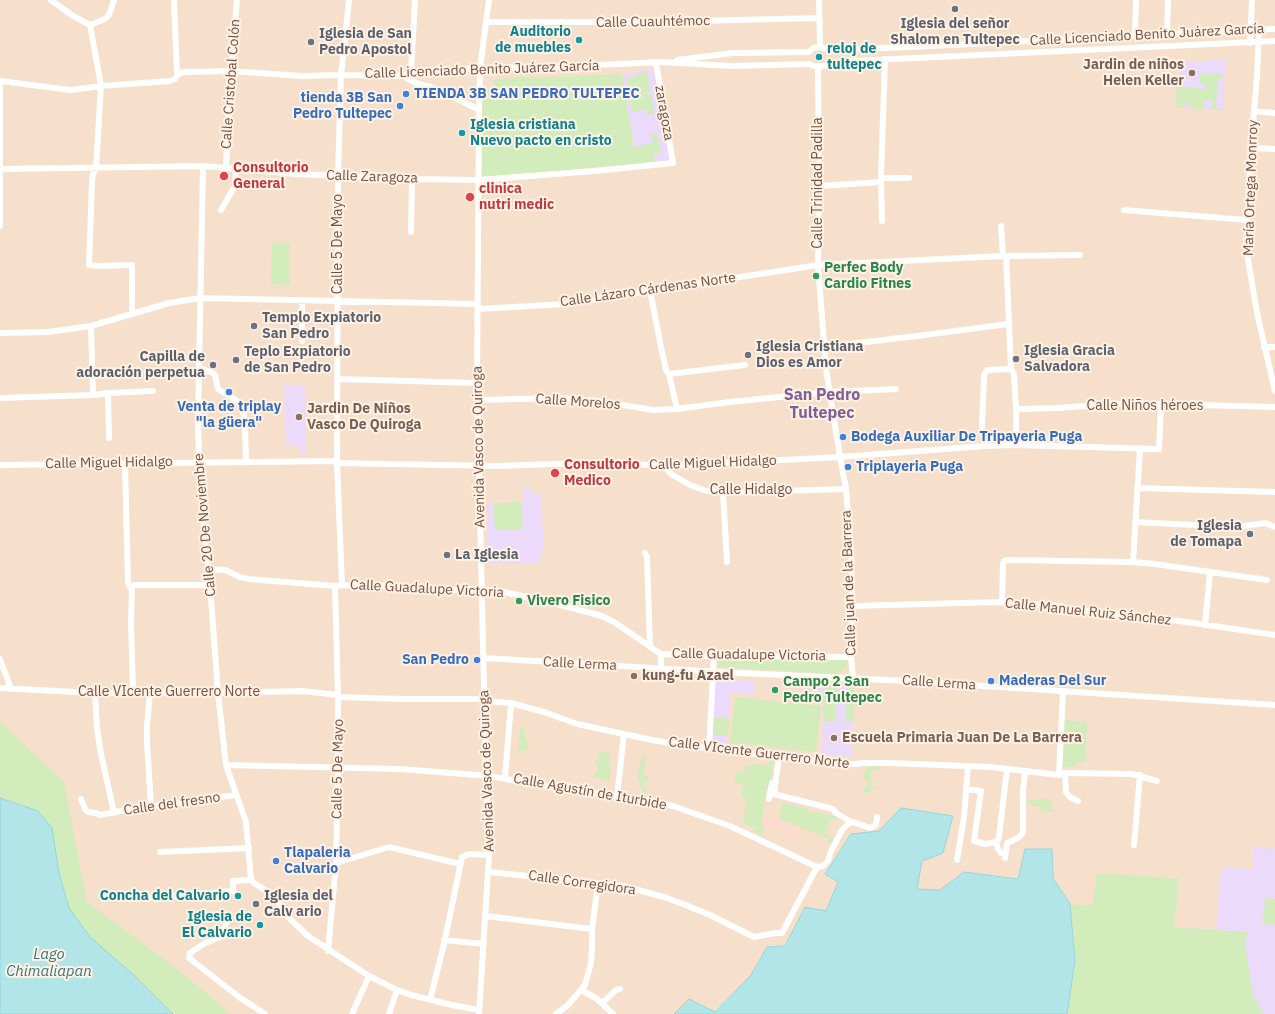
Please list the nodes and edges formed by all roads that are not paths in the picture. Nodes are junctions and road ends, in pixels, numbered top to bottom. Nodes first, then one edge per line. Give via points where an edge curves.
1 (51, 0) edge
2 (114, 0) edge
3 (174, 0) edge
4 (237, 0) edge
5 (349, 0) edge
6 (415, 0) edge
7 (488, 0) edge
8 (820, 0) edge
9 (1136, 0) edge
10 (1168, 0) edge
11 (1252, 0) edge
12 (820, 18) junction
13 (487, 22) junction
14 (90, 25) junction
15 (1275, 29) edge
16 (1250, 30) junction
17 (1259, 30) junction
18 (1167, 34) junction
19 (1135, 36) junction
20 (1258, 41) junction
21 (1275, 41) edge
22 (1250, 42) junction
23 (999, 43) junction
24 (820, 48) junction
25 (830, 50) junction
26 (809, 52) junction
27 (1000, 53) junction
28 (885, 59) junction
29 (659, 62) junction
30 (831, 62) junction
31 (809, 64) junction
32 (818, 66) junction
33 (480, 68) junction
34 (231, 71) junction
35 (411, 72) junction
36 (178, 75) junction
37 (341, 75) junction
38 (403, 76) junction
39 (0, 81) edge
40 (101, 86) junction
41 (479, 110) junction
42 (1254, 111) junction
43 (1275, 113) edge
44 (1251, 148) junction
45 (1275, 150) edge
46 (672, 162) joint
47 (203, 166) junction
48 (226, 167) junction
49 (96, 168) junction
50 (236, 168) junction
51 (0, 169) edge
52 (338, 176) junction
53 (909, 178) dead end
54 (412, 179) junction
55 (478, 180) junction
56 (881, 180) junction
57 (819, 186) junction
58 (221, 210) dead end
59 (1124, 210) dead end
60 (1247, 220) junction
61 (882, 221) dead end
62 (0, 226) edge
63 (1001, 226) dead end
64 (411, 232) dead end
65 (1080, 255) dead end
66 (1005, 256) junction
67 (818, 265) junction
68 (650, 291) junction
69 (200, 298) junction
70 (302, 300) junction
71 (338, 300) junction
72 (478, 306) junction
73 (132, 314) junction
74 (1008, 324) junction
75 (91, 326) junction
76 (0, 334) edge
77 (302, 341) dead end
78 (824, 346) junction
79 (1264, 347) junction
80 (1275, 347) edge
81 (745, 365) dead end
82 (200, 368) junction
83 (1011, 369) junction
84 (669, 374) junction
85 (338, 379) junction
86 (477, 384) junction
87 (896, 389) dead end
88 (153, 391) dead end
89 (1275, 391) edge
90 (830, 392) junction
91 (108, 393) junction
92 (93, 395) junction
93 (0, 398) edge
94 (478, 400) junction
95 (1160, 404) junction
96 (1275, 408) edge
97 (1016, 409) junction
98 (677, 410) junction
99 (110, 438) dead end
100 (1016, 445) junction
101 (985, 446) junction
102 (1140, 449) junction
103 (840, 457) junction
104 (199, 462) junction
105 (246, 462) junction
106 (337, 462) junction
107 (125, 464) junction
108 (0, 465) edge
109 (478, 466) junction
110 (664, 466) junction
111 (1137, 488) junction
112 (846, 489) junction
113 (723, 492) junction
114 (1275, 492) edge
115 (1135, 522) junction
116 (1275, 527) edge
117 (645, 553) dead end
118 (727, 562) dead end
119 (1132, 562) junction
120 (208, 569) junction
121 (1210, 572) junction
122 (1267, 580) dead end
123 (210, 585) junction
124 (338, 585) junction
125 (131, 587) junction
126 (482, 590) junction
127 (1002, 602) junction
128 (852, 606) junction
129 (1205, 625) junction
130 (1275, 635) edge
131 (650, 647) junction
132 (661, 654) junction
133 (714, 655) junction
134 (851, 657) junction
135 (484, 658) junction
136 (0, 659) edge
137 (661, 668) junction
138 (712, 672) junction
139 (853, 678) junction
140 (0, 688) edge
141 (11, 689) junction
142 (1063, 691) junction
143 (133, 692) junction
144 (95, 693) junction
145 (150, 693) junction
146 (218, 693) junction
147 (338, 696) junction
148 (484, 700) junction
149 (511, 703) junction
150 (1275, 705) edge
151 (624, 734) junction
152 (709, 748) junction
153 (778, 756) junction
154 (226, 765) junction
155 (968, 766) junction
156 (338, 767) junction
157 (1007, 770) junction
158 (1025, 772) junction
159 (1062, 774) junction
160 (1140, 775) junction
161 (486, 776) junction
162 (505, 778) junction
163 (1157, 781) dead end
164 (966, 790) junction
165 (236, 795) junction
166 (617, 796) junction
167 (81, 799) dead end
168 (769, 799) dead end
169 (1078, 800) dead end
170 (151, 806) junction
171 (111, 813) junction
172 (877, 817) dead end
173 (851, 822) junction
174 (996, 842) junction
175 (1134, 845) dead end
176 (249, 848) junction
177 (160, 852) dead end
178 (490, 855) junction
179 (958, 860) dead end
180 (336, 863) junction
181 (460, 864) junction
182 (820, 866) junction
183 (489, 872) junction
184 (251, 880) junction
185 (598, 883) junction
186 (132, 899) dead end
187 (486, 916) junction
188 (227, 918) dead end
189 (592, 929) junction
190 (444, 940) junction
191 (484, 944) junction
192 (328, 951) junction
193 (369, 976) junction
194 (620, 989) dead end
195 (397, 990) junction
196 (581, 990) junction
197 (430, 1000) junction
198 (602, 1003) junction
199 (479, 1012) edge
200 (265, 1014) edge
201 (352, 1014) edge
202 (389, 1014) edge
203 (556, 1014) edge
204 (613, 1014) edge

1 - 14 street
2 - 14 street via 109,15
3 - 36 street
4 - 34 street, Calle Cristobal Colón
5 - 37 street, Calle 5 De Mayo
6 - 35 street
7 - 13 street, Avenida Vasco de Quiroga
8 - 12 street
9 - 19 street
10 - 18 street
11 - 16 street
12 - 13 street, Calle Cuauhtémoc via 654,22
12 - 24 street
13 - 33 street, Avenida Vasco de Quiroga
14 - 40 street
15 - 17 street, Calle Licenciado Benito Juárez García
16 - 17 street, Calle Licenciado Benito Juárez García
16 - 18 street, Calle Licenciado Benito Juárez García
16 - 22 street
17 - 20 street, María Ortega Monrroy
18 - 19 street, Calle Licenciado Benito Juárez García
19 - 23 street, Calle Licenciado Benito Juárez García
20 - 21 street, Calle Licenciado Benito Juárez García
20 - 22 street, Calle Licenciado Benito Juárez García
20 - 42 street, María Ortega Monrroy
22 - 27 street, Calle Licenciado Benito Juárez García
23 - 25 street, Calle Licenciado Benito Juárez García
23 - 27 street
24 - 25 street, Calle Licenciado Benito Juárez García
24 - 26 street, Calle Licenciado Benito Juárez García via 813,48
25 - 30 street
26 - 29 street, Calle Licenciado Benito Juárez García via 733,53
26 - 31 street
27 - 28 street, Calle Licenciado Benito Juárez García
28 - 30 street, Calle Licenciado Benito Juárez García
28 - 56 street
29 - 31 street, Calle Licenciado Benito Juárez García via 732,66
29 - 33 street, Calle Licenciado Benito Juárez García
29 - 46 street, zaragoza
30 - 32 street, Calle Licenciado Benito Juárez García
31 - 32 street, Calle Licenciado Benito Juárez García
32 - 57 street, Calle Trinidad Padilla
33 - 35 street, Calle Licenciado Benito Juárez García
33 - 41 street, Avenida Vasco de Quiroga
34 - 36 street, Calle Licenciado Benito Juárez García via 183,72
34 - 37 street, Calle Licenciado Benito Juárez García via 304,76
34 - 48 street, Calle Cristobal Colón
35 - 38 street, Calle Licenciado Benito Juárez García
36 - 40 street, Calle Licenciado Benito Juárez García via 170,81
37 - 38 street, Calle Licenciado Benito Juárez García
37 - 52 street, Calle 5 De Mayo
38 - 41 street
39 - 40 street, Calle Licenciado Benito Juárez García via 63,90
39 - 51 street
40 - 49 street
41 - 55 street, Avenida Vasco de Quiroga
42 - 43 street
42 - 44 street, María Ortega Monrroy
44 - 45 street
44 - 60 street, María Ortega Monrroy
46 - 55 street, Calle Zaragoza
47 - 48 street, Calle Zaragoza
47 - 49 street, Calle Zaragoza
47 - 69 street, Calle 20 De Noviembre
48 - 50 street, Calle Zaragoza
49 - 51 street, Calle Zaragoza
49 - 73 street via 92,187 89,265 132,265
50 - 52 street, Calle Zaragoza
50 - 58 street via 235,186
51 - 62 street
52 - 54 street, Calle Zaragoza
52 - 71 street, Calle 5 De Mayo
53 - 56 street
54 - 55 street, Calle Zaragoza
54 - 64 street
55 - 72 street, Avenida Vasco de Quiroga
56 - 57 street
56 - 61 street
57 - 67 street, Calle Trinidad Padilla
59 - 60 street
60 - 79 street, María Ortega Monrroy via 1246,247
63 - 66 street
65 - 66 street, Calle Lázaro Cárdenas Norte
66 - 67 street, Calle Lázaro Cárdenas Norte
66 - 74 street
67 - 68 street, Calle Lázaro Cárdenas Norte
67 - 78 street, Calle Trinidad Padilla
68 - 72 street, Calle Lázaro Cárdenas Norte via 565,304
68 - 84 street via 666,370
69 - 70 street, Calle Lázaro Cárdenas Norte
69 - 73 street, Calle Lázaro Cárdenas Norte via 169,303
69 - 82 street, Calle 20 De Noviembre
70 - 71 street, Calle Lázaro Cárdenas Norte
70 - 77 street
71 - 72 street, Calle Lázaro Cárdenas Norte
71 - 85 street, Calle 5 De Mayo
72 - 86 street, Avenida Vasco de Quiroga
73 - 75 street, Calle Lázaro Cárdenas Norte
74 - 78 street
74 - 83 street
75 - 76 street, Calle Lázaro Cárdenas Norte via 48,332
75 - 92 street
78 - 90 street, Calle Trinidad Padilla
79 - 80 street
79 - 89 street, María Ortega Monrroy
81 - 84 street
82 - 104 street, Calle 20 De Noviembre
82 - 105 street via 213,373 218,389 236,400 242,408
83 - 97 street via 1014,374
83 - 101 street via 987,370 984,375 982,426
84 - 98 street
85 - 86 street
85 - 106 street, Calle 5 De Mayo
86 - 94 street, Avenida Vasco de Quiroga
87 - 90 street, Calle Morelos
88 - 91 street
90 - 98 street, Calle Morelos
90 - 103 street, Calle Trinidad Padilla
91 - 92 street
91 - 99 street
92 - 93 street
94 - 98 street, Calle Morelos via 560,398 653,410
94 - 109 street, Avenida Vasco de Quiroga
95 - 96 street, Calle Niños héroes
95 - 97 street, Calle Niños héroes
95 - 102 street, Calle Miguel Hidalgo via 1158,449
97 - 100 street
100 - 101 street, Calle Miguel Hidalgo
100 - 102 street, Calle Miguel Hidalgo
101 - 103 street, Calle Miguel Hidalgo
102 - 111 street
103 - 110 street, Calle Miguel Hidalgo
103 - 112 street, Calle Trinidad Padilla
104 - 105 street, Calle Miguel Hidalgo
104 - 107 street, Calle Miguel Hidalgo
104 - 120 street, Calle 20 De Noviembre
105 - 106 street, Calle Miguel Hidalgo
106 - 109 street, Calle Miguel Hidalgo
106 - 124 street, Calle 5 De Mayo
107 - 108 street, Calle Miguel Hidalgo
107 - 125 street via 128,584
109 - 110 street, Calle Miguel Hidalgo via 615,463
109 - 126 street, Avenida Vasco de Quiroga
110 - 113 street, Calle Hidalgo via 671,474 692,486 707,491
111 - 114 street
111 - 115 street
112 - 113 street, Calle Hidalgo
112 - 128 street, Calle juan de la Barrera via 851,546
113 - 118 street
115 - 116 street via 1244,526 1265,524
115 - 119 street
117 - 131 street
119 - 121 street
119 - 127 street via 1004,561
120 - 123 street, Calle 20 De Noviembre
120 - 124 street, Calle Guadalupe Victoria via 221,570 249,579
121 - 122 street
121 - 129 street
123 - 125 street
123 - 146 street, Calle 20 De Noviembre
124 - 126 street, Calle Guadalupe Victoria
124 - 147 street, Calle 5 De Mayo
125 - 143 street
126 - 131 street, Calle Guadalupe Victoria via 514,594 602,616
126 - 135 street, Avenida Vasco de Quiroga
127 - 128 street, Calle Manuel Ruiz Sánchez
127 - 129 street, Calle Manuel Ruiz Sánchez via 1061,606 1072,610 1126,614
128 - 134 street, Calle juan de la Barrera
129 - 130 street, Calle Manuel Ruiz Sánchez
131 - 132 street, Calle Guadalupe Victoria
132 - 133 street, Calle Guadalupe Victoria
132 - 137 street
133 - 134 street, Calle Guadalupe Victoria
133 - 138 street
134 - 139 street, Calle juan de la Barrera
135 - 137 street, Calle Lerma
135 - 148 street, Avenida Vasco de Quiroga
136 - 141 street
137 - 138 street, Calle Lerma
138 - 139 street, Calle Lerma
138 - 152 street
139 - 142 street, Calle Lerma
140 - 141 street, Calle VIcente Guerrero Norte
141 - 144 street, Calle VIcente Guerrero Norte
142 - 150 street, Calle Lerma
142 - 159 street
143 - 144 street, Calle VIcente Guerrero Norte
143 - 145 street, Calle VIcente Guerrero Norte
144 - 171 street via 98,735
145 - 146 street, Calle VIcente Guerrero Norte
145 - 170 street via 147,737
146 - 147 street, Calle VIcente Guerrero Norte via 302,691
146 - 154 street, Calle 20 De Noviembre
147 - 148 street, Calle VIcente Guerrero Norte
147 - 156 street, Calle 5 De Mayo
148 - 149 street, Calle VIcente Guerrero Norte
148 - 161 street, Avenida Vasco de Quiroga
149 - 151 street, Calle VIcente Guerrero Norte via 577,724
149 - 162 street
151 - 152 street, Calle VIcente Guerrero Norte
151 - 166 street
152 - 153 street, Calle VIcente Guerrero Norte
153 - 155 street, Calle VIcente Guerrero Norte via 841,764
153 - 168 street
153 - 173 street via 774,794 833,809 836,814
154 - 156 street, Calle Agustín de Iturbide
154 - 165 street, Calle 20 De Noviembre
155 - 157 street, Calle VIcente Guerrero Norte
155 - 164 street
156 - 161 street, Calle Agustín de Iturbide
156 - 180 street, Calle 5 De Mayo
157 - 158 street, Calle VIcente Guerrero Norte
157 - 174 street via 999,836
158 - 159 street, Calle VIcente Guerrero Norte
158 - 174 street via 1023,833 1007,843 1005,855 998,849
159 - 160 street, Calle VIcente Guerrero Norte
159 - 169 street via 1066,792
160 - 163 street, Calle VIcente Guerrero Norte
160 - 175 street
161 - 162 street, Calle Agustín de Iturbide
161 - 178 street, Avenida Vasco de Quiroga
162 - 166 street, Calle Agustín de Iturbide
164 - 174 street via 981,791 974,844
164 - 179 street
165 - 170 street, Calle del fresno
165 - 176 street, Calle 20 De Noviembre via 246,822
166 - 182 street, Calle Agustín de Iturbide via 673,806 730,826
167 - 171 street, Calle del fresno via 88,812 100,815
170 - 171 street, Calle del fresno
172 - 173 street via 876,825 870,828
173 - 182 street via 842,830 828,862
176 - 177 street
176 - 184 street, Calle 20 De Noviembre
178 - 181 street via 467,854 462,857
178 - 183 street, Avenida Vasco de Quiroga
180 - 181 street via 389,847
180 - 192 street, Calle 5 De Mayo
181 - 190 street
182 - 185 street, Calle Corregidora via 784,931 754,937 710,915 667,898 624,886
183 - 185 street, Calle Corregidora
183 - 187 street, Avenida Vasco de Quiroga
184 - 186 street via 233,881 233,891
184 - 192 street via 275,898 289,918
185 - 189 street
187 - 189 street
187 - 191 street, Avenida Vasco de Quiroga
188 - 200 street via 223,936 205,943 190,953 189,958
189 - 196 street via 591,963 585,985
190 - 191 street
190 - 197 street
191 - 199 street, Avenida Vasco de Quiroga
192 - 193 street
193 - 195 street
193 - 201 street
194 - 198 street
195 - 197 street
195 - 202 street
196 - 198 street
196 - 203 street
197 - 199 street
198 - 204 street

